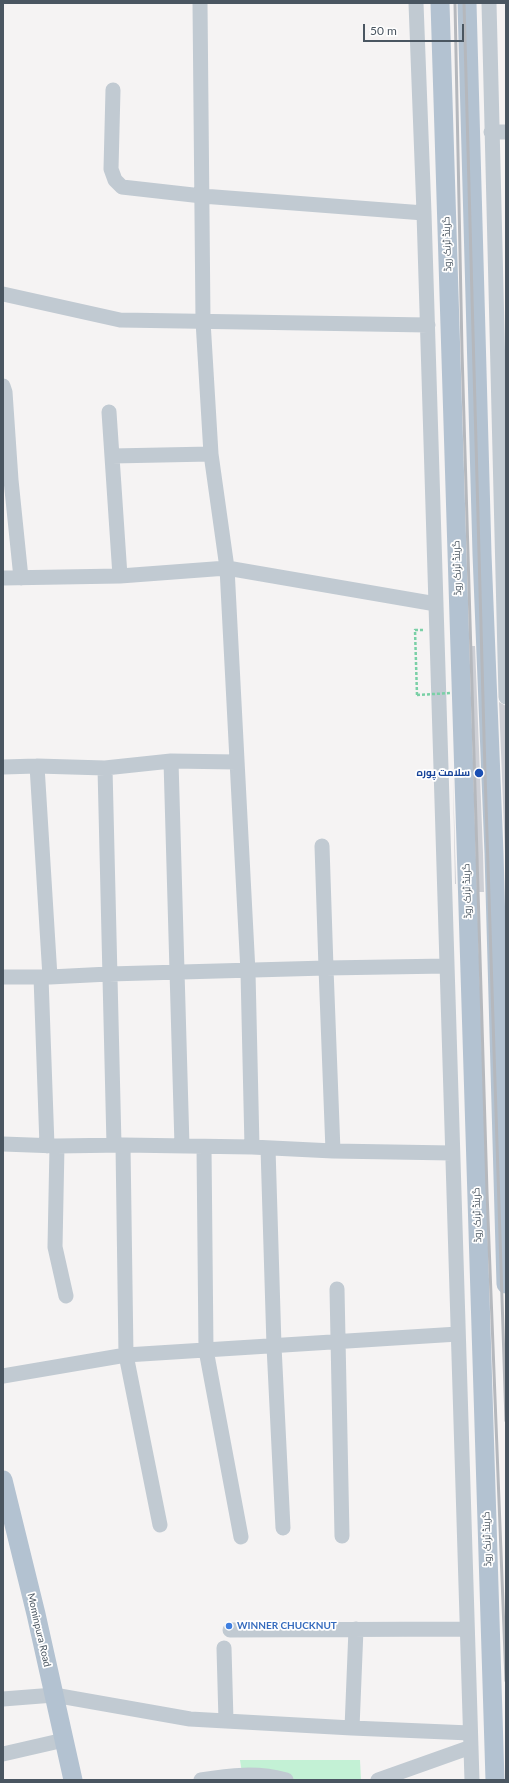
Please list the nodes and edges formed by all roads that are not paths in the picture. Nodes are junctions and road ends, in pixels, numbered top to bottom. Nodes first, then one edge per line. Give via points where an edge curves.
1 (200, 3) edge
2 (416, 3) edge
3 (440, 3) edge
4 (467, 3) edge
5 (489, 3) edge
6 (113, 90) dead end
7 (499, 132) edge
8 (202, 196) junction
9 (424, 213) junction
10 (3, 294) edge
11 (204, 321) junction
12 (428, 324) junction
13 (502, 330) edge
14 (3, 386) edge
15 (109, 412) dead end
16 (211, 454) junction
17 (112, 456) junction
18 (7, 480) edge
19 (502, 512) junction
20 (481, 514) junction
21 (227, 568) junction
22 (120, 576) junction
23 (3, 578) edge
24 (20, 578) junction
25 (436, 604) junction
26 (505, 646) edge
27 (506, 697) edge
28 (171, 761) junction
29 (236, 762) junction
30 (38, 766) junction
31 (3, 767) edge
32 (105, 768) junction
33 (322, 846) dead end
34 (447, 966) junction
35 (326, 968) junction
36 (176, 972) junction
37 (248, 972) junction
38 (109, 974) junction
39 (3, 977) edge
40 (46, 977) junction
41 (3, 1144) edge
42 (119, 1145) junction
43 (52, 1146) junction
44 (182, 1146) junction
45 (204, 1147) junction
46 (252, 1147) junction
47 (268, 1148) junction
48 (333, 1151) junction
49 (452, 1153) junction
50 (504, 1240) junction
51 (478, 1241) junction
52 (506, 1284) edge
53 (337, 1289) dead end
54 (66, 1296) dead end
55 (458, 1334) junction
56 (339, 1341) junction
57 (274, 1346) junction
58 (206, 1350) junction
59 (126, 1355) junction
60 (3, 1376) edge
61 (3, 1480) edge
62 (160, 1525) dead end
63 (283, 1528) dead end
64 (241, 1536) dead end
65 (342, 1536) dead end
66 (356, 1629) junction
67 (467, 1629) junction
68 (230, 1630) dead end
69 (224, 1648) dead end
70 (54, 1695) junction
71 (3, 1699) edge
72 (226, 1721) junction
73 (352, 1728) junction
74 (64, 1740) junction
75 (471, 1740) junction
76 (3, 1754) edge
77 (73, 1780) edge
78 (201, 1780) edge
79 (286, 1780) edge
80 (378, 1780) edge
81 (472, 1780) edge
82 (495, 1780) edge

1 - 8 street
2 - 9 street
3 - 51 main road, گرینڈ ٹرنک روڈ
4 - 20 main road
5 - 7 street
6 - 8 street via 111,168 115,180 122,187
7 - 13 street
8 - 9 street
8 - 11 street
9 - 12 street
10 - 11 street via 120,320
11 - 12 street
11 - 16 street
12 - 25 street
13 - 19 street
14 - 18 street
15 - 17 street
16 - 17 street
16 - 21 street
17 - 22 street
18 - 24 street
19 - 20 street
19 - 26 street
20 - 50 main road via 494,853
21 - 22 street
21 - 25 street
21 - 29 street
22 - 24 street
23 - 24 street
25 - 34 street
26 - 27 street
28 - 29 street
28 - 32 street
28 - 36 street
29 - 37 street
30 - 31 street
30 - 32 street
30 - 40 street
32 - 38 street
33 - 35 street
34 - 35 street
34 - 49 street
35 - 37 street
35 - 48 street
36 - 37 street
36 - 38 street
36 - 44 street
37 - 46 street
38 - 40 street
38 - 42 street
39 - 40 street
40 - 43 street
41 - 43 street
42 - 43 street
42 - 44 street
42 - 59 street
43 - 54 street via 55,1247
44 - 45 street
45 - 46 street
45 - 58 street
46 - 47 street
47 - 48 street
47 - 57 street
48 - 49 street
49 - 55 street
50 - 51 main road
50 - 52 main road
51 - 82 main road, گرینڈ ٹرنک روڈ
53 - 56 street
55 - 56 street
55 - 67 street
56 - 57 street
56 - 65 street
57 - 58 street
57 - 63 street
58 - 59 street
58 - 64 street
59 - 60 street
59 - 62 street
61 - 70 main road, Mominpura Road
66 - 67 street
66 - 68 street
66 - 73 street
67 - 75 street
69 - 72 street
70 - 71 street
70 - 72 street via 190,1719
70 - 74 main road, Mominpura Road
72 - 73 street
73 - 75 street
74 - 76 street
74 - 77 main road, Mominpura Road
75 - 80 street
75 - 81 street
78 - 79 street via 245,1775

